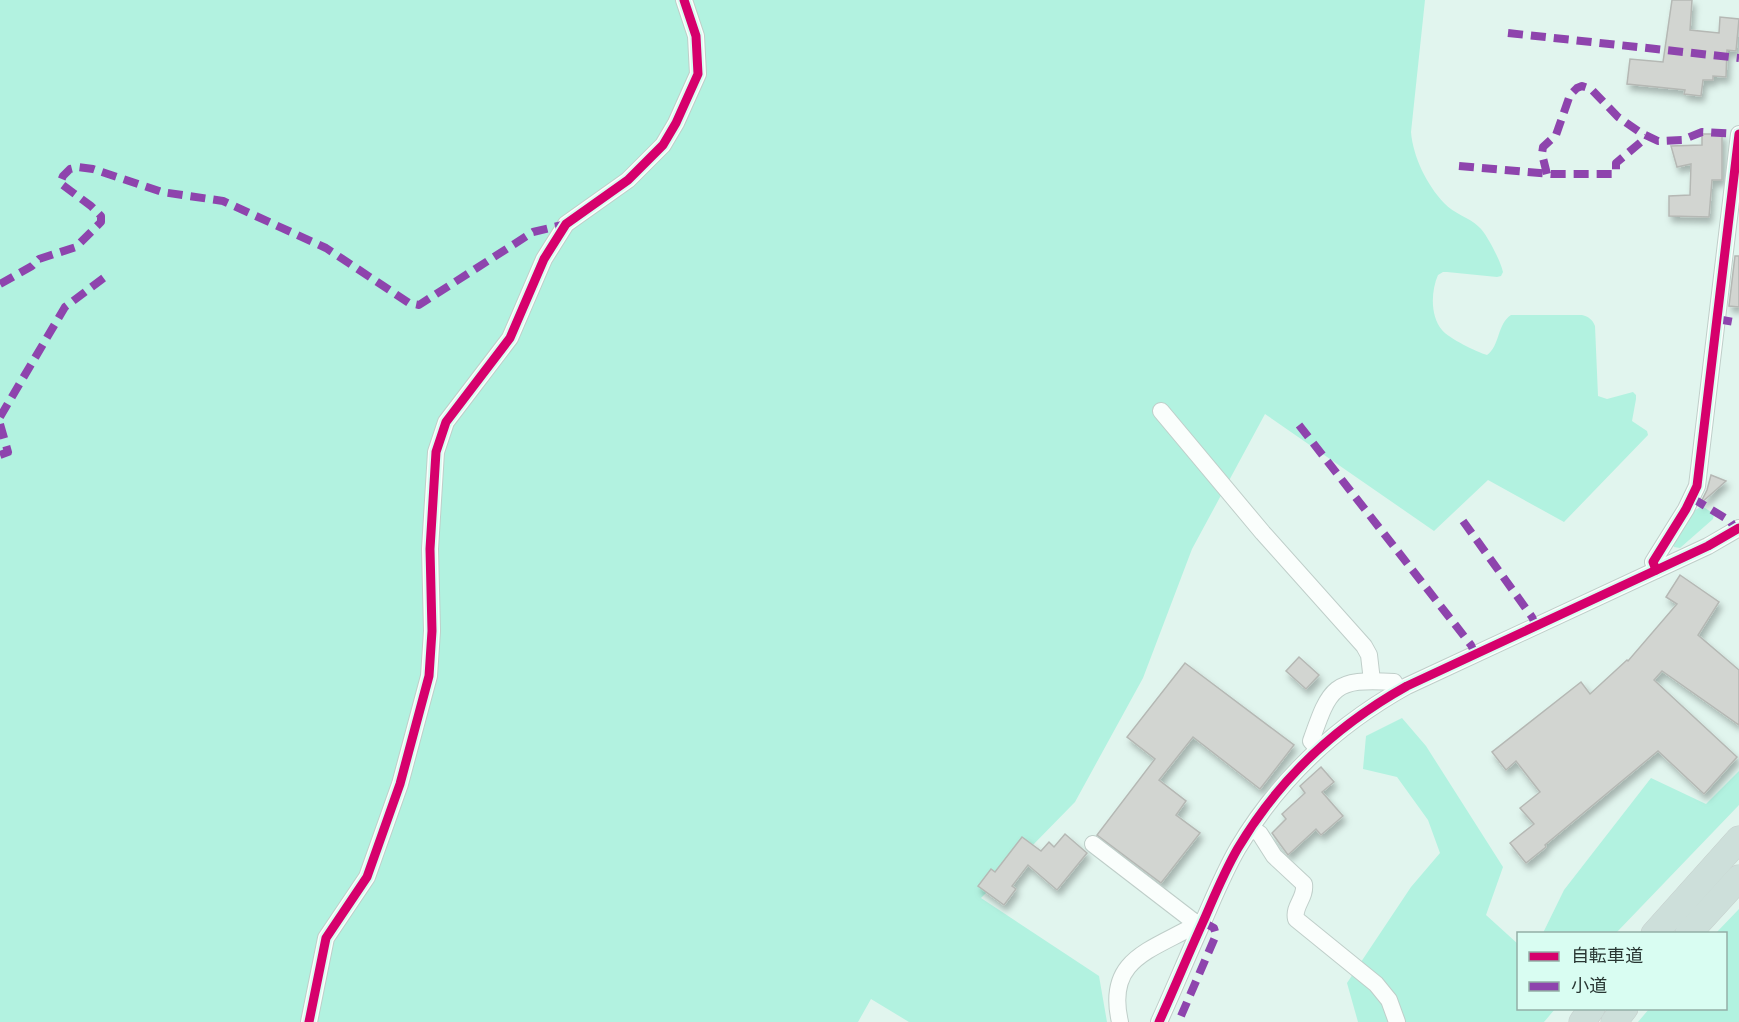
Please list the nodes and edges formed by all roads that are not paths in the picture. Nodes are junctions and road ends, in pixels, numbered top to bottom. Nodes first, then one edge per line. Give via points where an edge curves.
1 (684, 0) edge
2 (1739, 134) edge
3 (1161, 411) dead end
4 (1739, 528) edge
5 (1656, 570) junction
6 (1372, 681) junction
7 (1399, 690) junction
8 (1318, 749) junction
9 (1251, 828) junction
10 (1739, 839) edge
11 (1093, 844) dead end
12 (1739, 878) edge
13 (1197, 923) junction
14 (1655, 932) edge
15 (1689, 932) edge
16 (1623, 1010) edge
17 (309, 1022) edge
18 (1120, 1022) edge
19 (1159, 1022) edge
20 (1397, 1022) edge
21 (1614, 1022) edge

1 - 17 street via 696,36 698,74 676,123 663,145 628,180 566,224 544,260 510,338 446,422 436,452 429,676 400,784 367,876 326,938
2 - 5 street via 1697,486 1653,562
3 - 6 street via 1364,646
4 - 5 street
5 - 7 street
6 - 7 street via 1394,682
6 - 8 street via 1346,685 1329,697 1311,741
7 - 8 street
8 - 9 street via 1288,779
9 - 13 street
9 - 20 street via 1304,884 1296,919 1384,992
10 - 14 highway
11 - 13 street
12 - 15 highway
13 - 18 street via 1128,965 1116,994
13 - 19 street
16 - 21 highway

